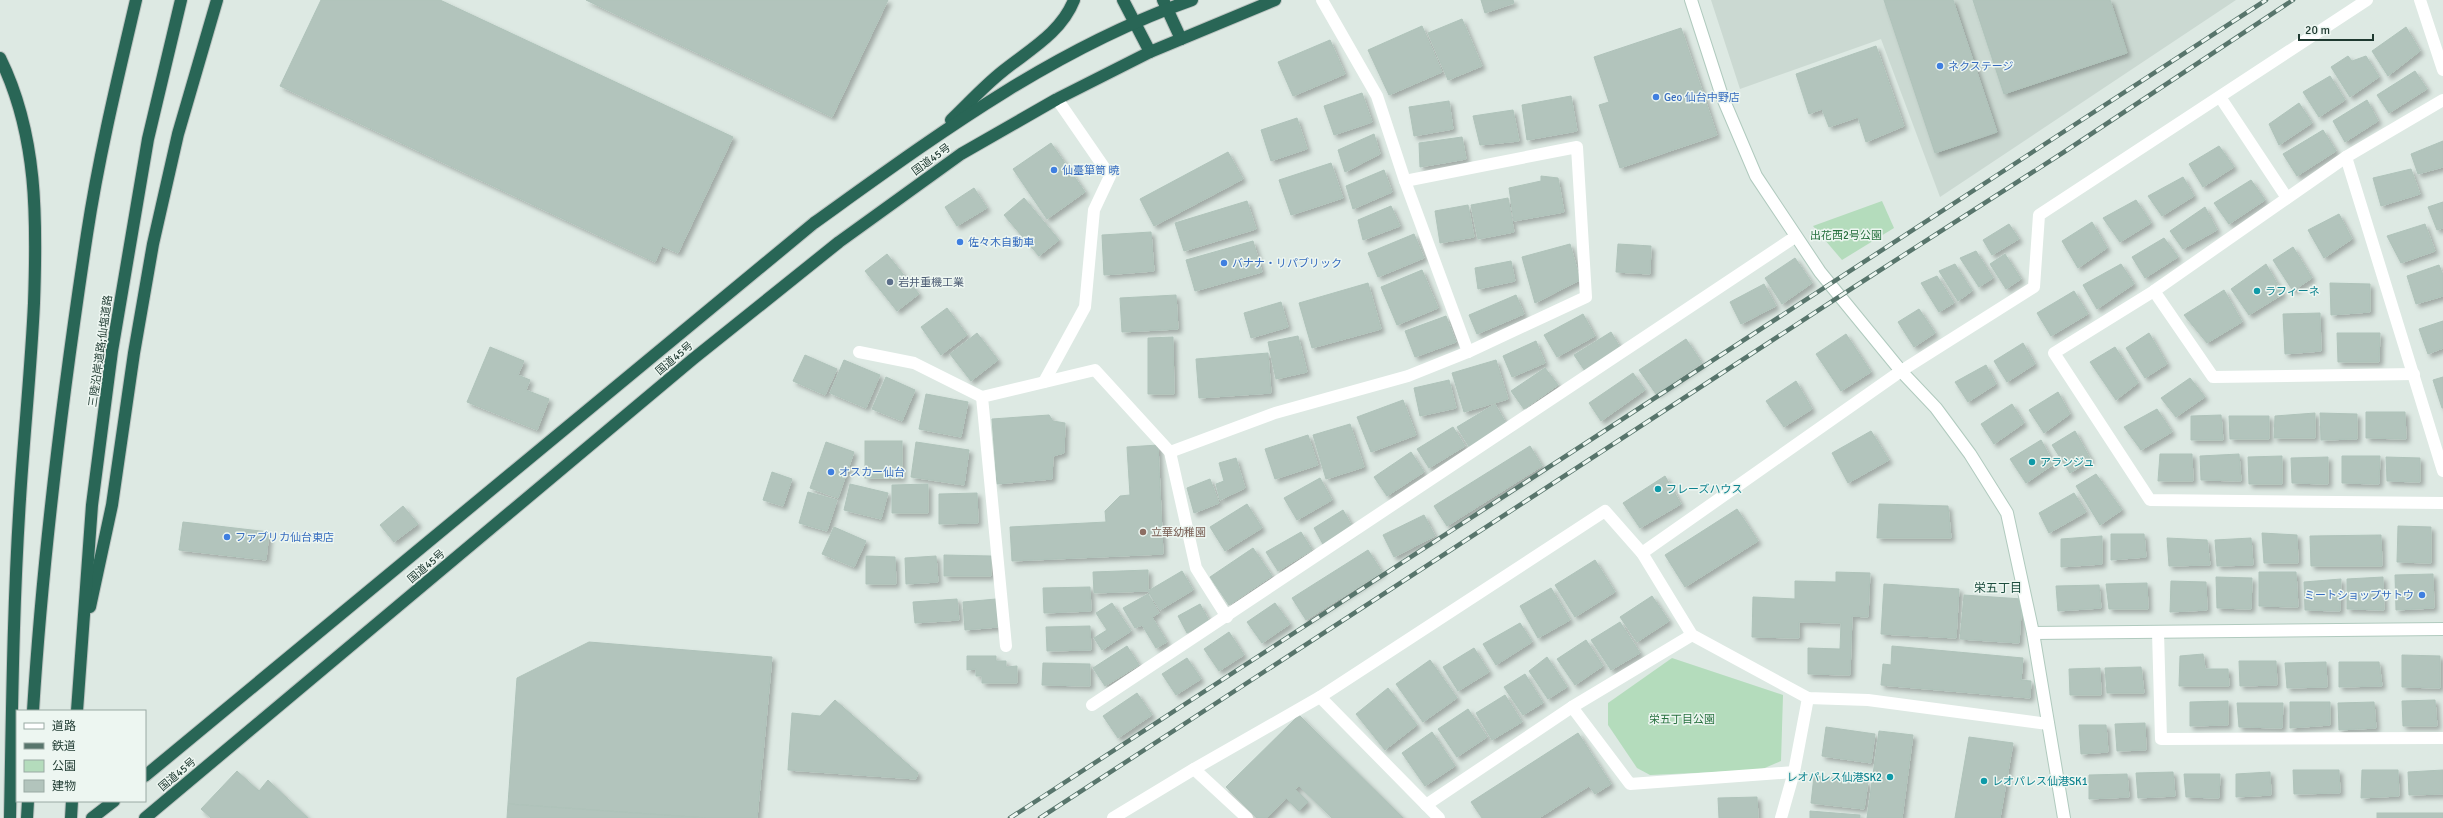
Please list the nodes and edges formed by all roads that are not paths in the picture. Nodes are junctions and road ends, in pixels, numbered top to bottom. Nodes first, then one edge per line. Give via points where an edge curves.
1 (136, 0) edge
2 (181, 0) edge
3 (216, 0) edge
4 (1074, 0) edge
5 (1123, 0) edge
6 (1192, 0) edge
7 (1275, 0) edge
8 (1322, 0) edge
9 (1691, 0) edge
10 (2367, 0) edge
11 (2420, 0) edge
12 (1165, 4) edge
13 (1134, 22) junction
14 (1181, 39) junction
15 (1150, 52) junction
16 (0, 58) edge
17 (2443, 70) edge
18 (2220, 97) junction
19 (1057, 99) junction
20 (2443, 100) edge
21 (927, 142) junction
22 (2346, 157) junction
23 (1404, 181) junction
24 (2287, 198) junction
25 (1795, 237) junction
26 (2154, 291) junction
27 (859, 352) dead end
28 (1468, 352) junction
29 (1901, 371) junction
30 (2414, 374) junction
31 (1044, 382) junction
32 (982, 396) junction
33 (1170, 452) junction
34 (2443, 471) edge
35 (2443, 503) edge
36 (1642, 553) junction
37 (1227, 617) junction
38 (2443, 629) edge
39 (2158, 632) junction
40 (2033, 633) junction
41 (1692, 634) junction
42 (1006, 646) dead end
43 (80, 654) junction
44 (1320, 698) junction
45 (1808, 698) junction
46 (1092, 705) dead end
47 (1572, 707) junction
48 (33, 710) edge
49 (77, 710) edge
50 (2048, 724) junction
51 (2443, 738) edge
52 (1194, 769) junction
53 (1794, 772) junction
54 (146, 775) edge
55 (28, 802) edge
56 (72, 802) edge
57 (113, 802) edge
58 (1426, 805) junction
59 (10, 818) edge
60 (27, 818) edge
61 (71, 818) edge
62 (92, 818) edge
63 (145, 818) edge
64 (1113, 818) edge
65 (1247, 818) edge
66 (1439, 818) edge
67 (1781, 818) edge
68 (2064, 818) edge

1 - 48 highway via 106,131 87,233 51,506
2 - 43 highway, 三陸沿岸道路;仙塩道路 via 148,139 112,351 92,505
3 - 43 highway via 178,134 153,244 112,505
4 - 21 highway via 1058,26 1002,72
5 - 13 highway
6 - 12 highway, 国道45号
7 - 14 highway, 国道45号
8 - 23 street via 1377,96
9 - 25 street via 1722,96 1756,176
10 - 18 street
11 - 17 street
12 - 13 highway, 国道45号
12 - 14 highway
13 - 15 highway
13 - 21 highway, 国道45号 via 1092,41 1006,90
14 - 15 highway, 国道45号
15 - 19 highway, 国道45号
16 - 59 highway via 18,103 29,148 36,196 32,329 20,500
18 - 24 street
18 - 29 street via 2039,214 2034,287
19 - 31 street via 1110,176 1094,210 1085,307
19 - 63 highway, 国道45号 via 961,154 839,242 694,359
20 - 22 street
21 - 54 highway, 国道45号 via 796,237
22 - 24 street
22 - 30 street
23 - 28 street
23 - 28 street via 1577,147 1586,297
24 - 26 street
25 - 29 street via 1830,285
25 - 37 street
26 - 30 street via 2213,376
26 - 35 street via 2054,353 2150,500
27 - 32 street via 914,363
28 - 33 street via 1408,376 1275,413
29 - 36 street
29 - 40 street via 1936,408 2007,513
30 - 34 street
31 - 32 street
31 - 33 street via 1095,370
32 - 42 street
33 - 37 street via 1196,568
36 - 41 street
36 - 44 street via 1605,511
37 - 46 street
38 - 39 street
39 - 40 street
39 - 51 street via 2161,739
40 - 50 street
41 - 45 street
41 - 47 street
43 - 49 highway, 三陸沿岸道路;仙塩道路
44 - 52 street
44 - 58 street
45 - 50 street via 1868,700
45 - 53 street
47 - 53 street via 1630,784
47 - 58 street
50 - 68 street
52 - 64 street
52 - 65 street
53 - 67 street
55 - 60 highway
56 - 61 highway
57 - 62 highway
58 - 66 street

